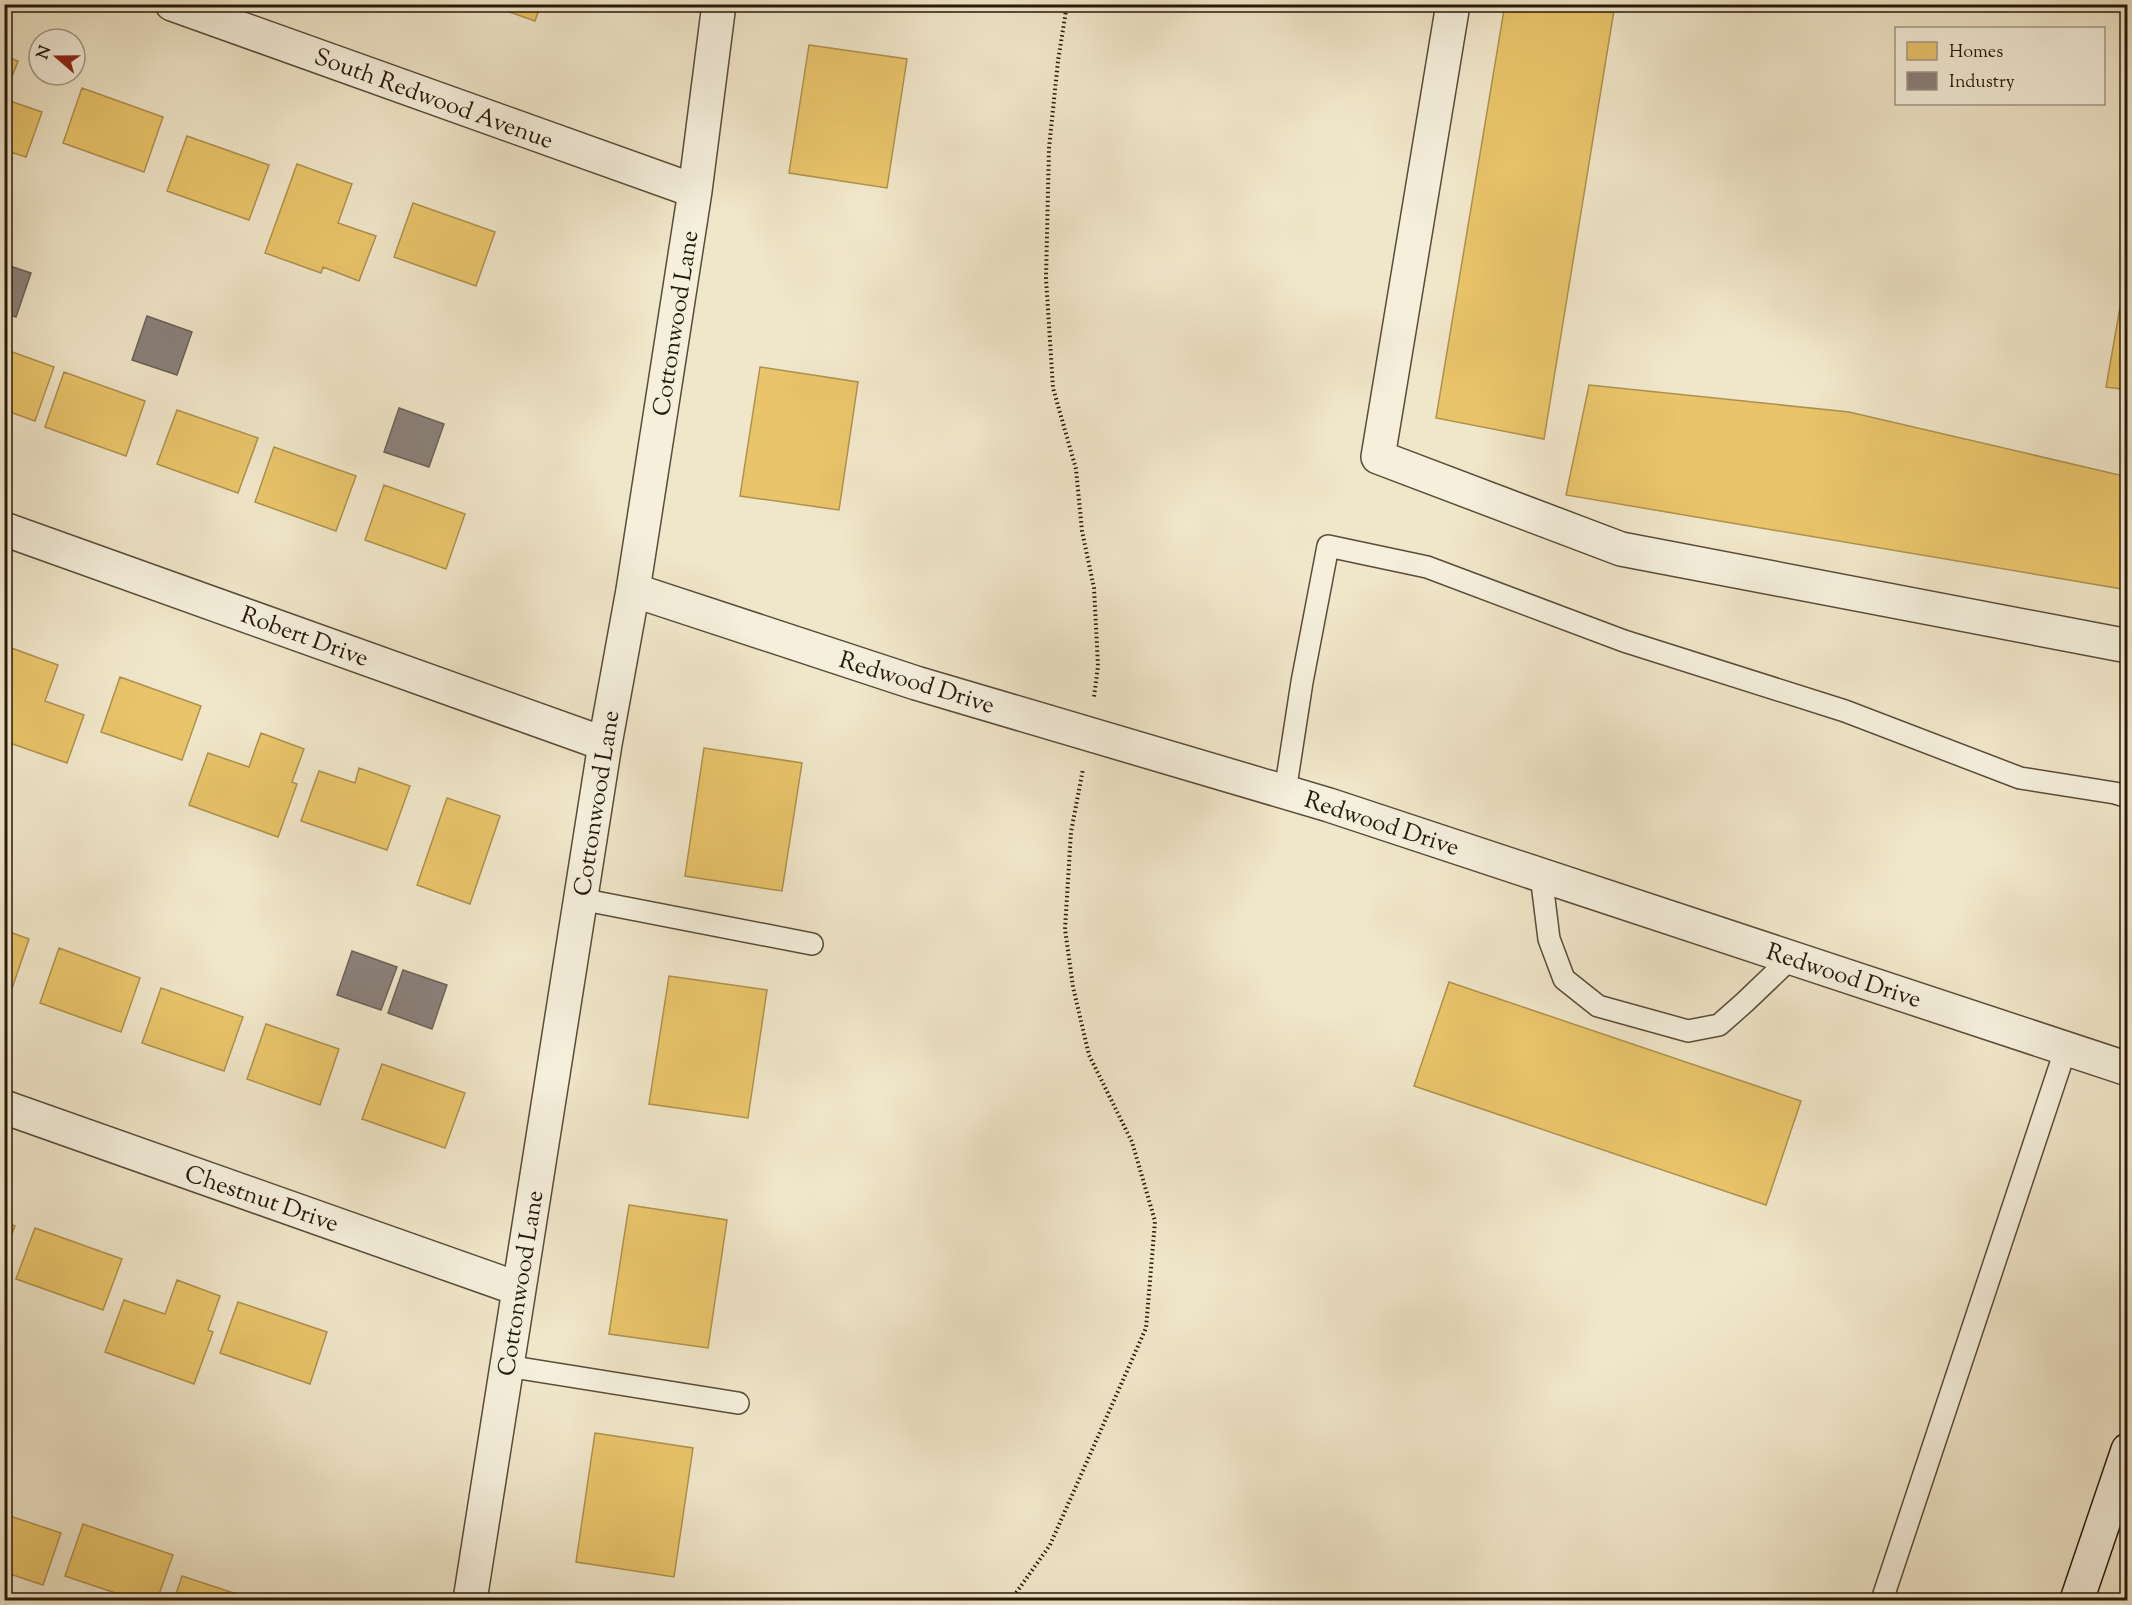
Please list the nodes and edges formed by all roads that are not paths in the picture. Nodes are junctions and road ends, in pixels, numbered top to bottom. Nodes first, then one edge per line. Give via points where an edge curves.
1 (172, 4) edge
2 (719, 4) edge
3 (1453, 4) edge
4 (695, 191) junction
5 (4, 529) edge
6 (633, 590) junction
7 (2127, 646) edge
8 (605, 744) junction
9 (1285, 792) junction
10 (2127, 797) edge
11 (1541, 875) junction
12 (580, 898) junction
13 (812, 944) dead end
14 (1791, 958) junction
15 (2066, 1048) junction
16 (2127, 1069) edge
17 (4, 1107) edge
18 (519, 1289) junction
19 (507, 1366) junction
20 (738, 1403) dead end
21 (2127, 1450) edge
22 (470, 1600) edge
23 (1882, 1600) edge
24 (2077, 1600) edge

1 - 4 street, South Redwood Avenue
2 - 4 street, Cottonwood Lane
3 - 7 street via 1378,457 1621,549
4 - 6 street, Cottonwood Lane
5 - 8 street, Robert Drive
6 - 8 street, Cottonwood Lane
6 - 9 street, Redwood Drive via 916,683
8 - 12 street, Cottonwood Lane
9 - 10 lane via 1328,546 1427,567 1624,641 1845,711 2020,778
9 - 11 street, Redwood Drive
11 - 14 street, Redwood Drive
11 - 14 lane via 1548,939 1564,979 1598,1006 1688,1030 1719,1025
12 - 13 lane
12 - 18 street, Cottonwood Lane
14 - 15 street, Redwood Drive
15 - 16 street, Redwood Drive
15 - 23 lane
17 - 18 street, Chestnut Drive
18 - 19 street, Cottonwood Lane
19 - 20 lane
19 - 22 street, Cottonwood Lane
21 - 24 street

